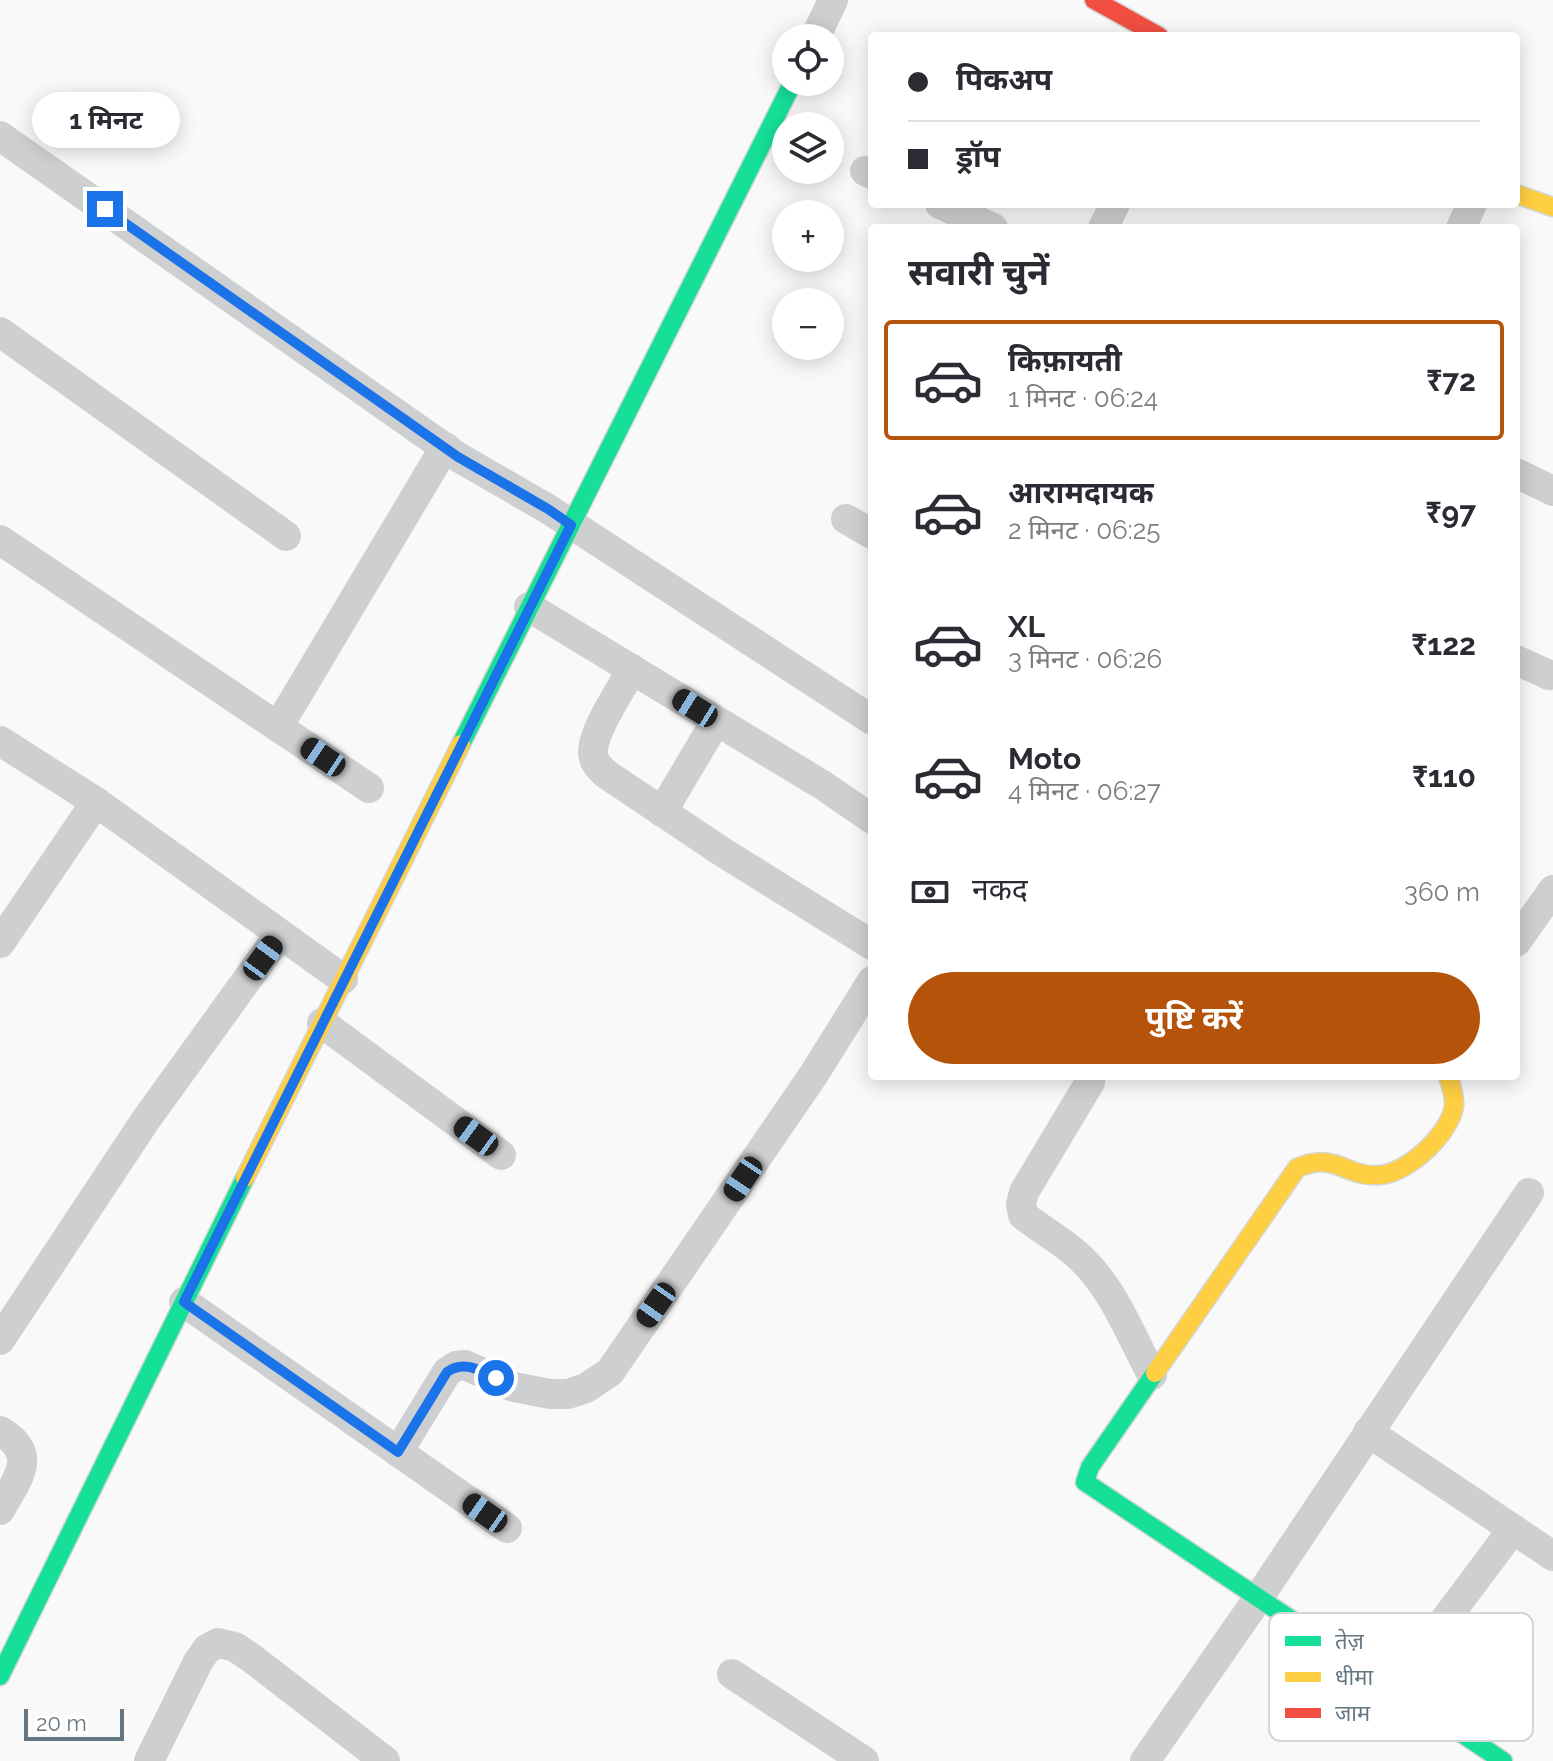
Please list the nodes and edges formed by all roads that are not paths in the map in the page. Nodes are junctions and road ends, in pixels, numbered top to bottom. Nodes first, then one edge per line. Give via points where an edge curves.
1 (833, 0) edge
2 (1094, 0) edge
3 (822, 24) edge
4 (1152, 32) edge
5 (785, 96) edge
6 (0, 136) edge
7 (1520, 195) edge
8 (1553, 207) edge
9 (949, 208) edge
10 (984, 224) edge
11 (0, 332) edge
12 (445, 447) junction
13 (1520, 475) edge
14 (1553, 491) edge
15 (550, 511) junction
16 (846, 519) dead end
17 (868, 532) edge
18 (286, 536) dead end
19 (0, 540) edge
20 (529, 607) junction
21 (1520, 662) edge
22 (632, 669) junction
23 (1549, 675) dead end
24 (868, 716) edge
25 (716, 721) junction
26 (278, 727) junction
27 (0, 741) edge
28 (369, 788) dead end
29 (96, 802) junction
30 (662, 812) junction
31 (868, 816) edge
32 (1553, 890) edge
33 (280, 934) junction
34 (1520, 936) edge
35 (868, 942) edge
36 (0, 943) edge
37 (329, 970) junction
38 (868, 987) edge
39 (322, 1023) junction
40 (1449, 1080) edge
41 (1090, 1082) dead end
42 (501, 1155) dead end
43 (1529, 1193) dead end
44 (184, 1302) junction
45 (0, 1340) edge
46 (1152, 1375) junction
47 (0, 1431) edge
48 (1368, 1432) junction
49 (398, 1452) junction
50 (0, 1510) edge
51 (507, 1528) dead end
52 (1513, 1529) junction
53 (1549, 1544) edge
54 (1259, 1597) junction
55 (1283, 1613) edge
56 (1450, 1613) edge
57 (732, 1674) dead end
58 (0, 1676) edge
59 (1473, 1741) edge
60 (1158, 1756) edge
61 (149, 1761) edge
62 (385, 1761) edge
63 (864, 1761) edge
64 (1503, 1761) edge

1 - 3 street
2 - 4 street
5 - 15 street
6 - 12 street
7 - 8 street
9 - 10 street
11 - 18 street
12 - 15 street
12 - 26 street
13 - 14 street
15 - 20 street
15 - 24 street
16 - 17 street
19 - 26 street
20 - 22 street
20 - 37 street
21 - 23 street
22 - 25 street
22 - 30 street via 596,737 595,763
25 - 30 street
25 - 31 street
26 - 28 street
27 - 29 street
29 - 33 street
29 - 36 street
30 - 35 street
32 - 34 street
33 - 37 street
33 - 45 street via 145,1121
37 - 39 street
38 - 49 street via 610,1372 586,1388 550,1394 456,1366 447,1372
39 - 42 street
39 - 44 street
40 - 46 street via 1454,1106 1442,1131 1396,1173 1364,1174 1327,1160 1297,1168
41 - 46 street via 1024,1192 1023,1215 1094,1272
43 - 48 street
44 - 49 street
44 - 58 street
46 - 54 street via 1085,1482
47 - 50 street via 23,1452 23,1465
48 - 52 street
48 - 54 street
49 - 51 street
52 - 53 street
52 - 56 street
54 - 55 street
54 - 60 street
57 - 63 street
59 - 64 street
61 - 62 street via 198,1662 218,1643 250,1657

